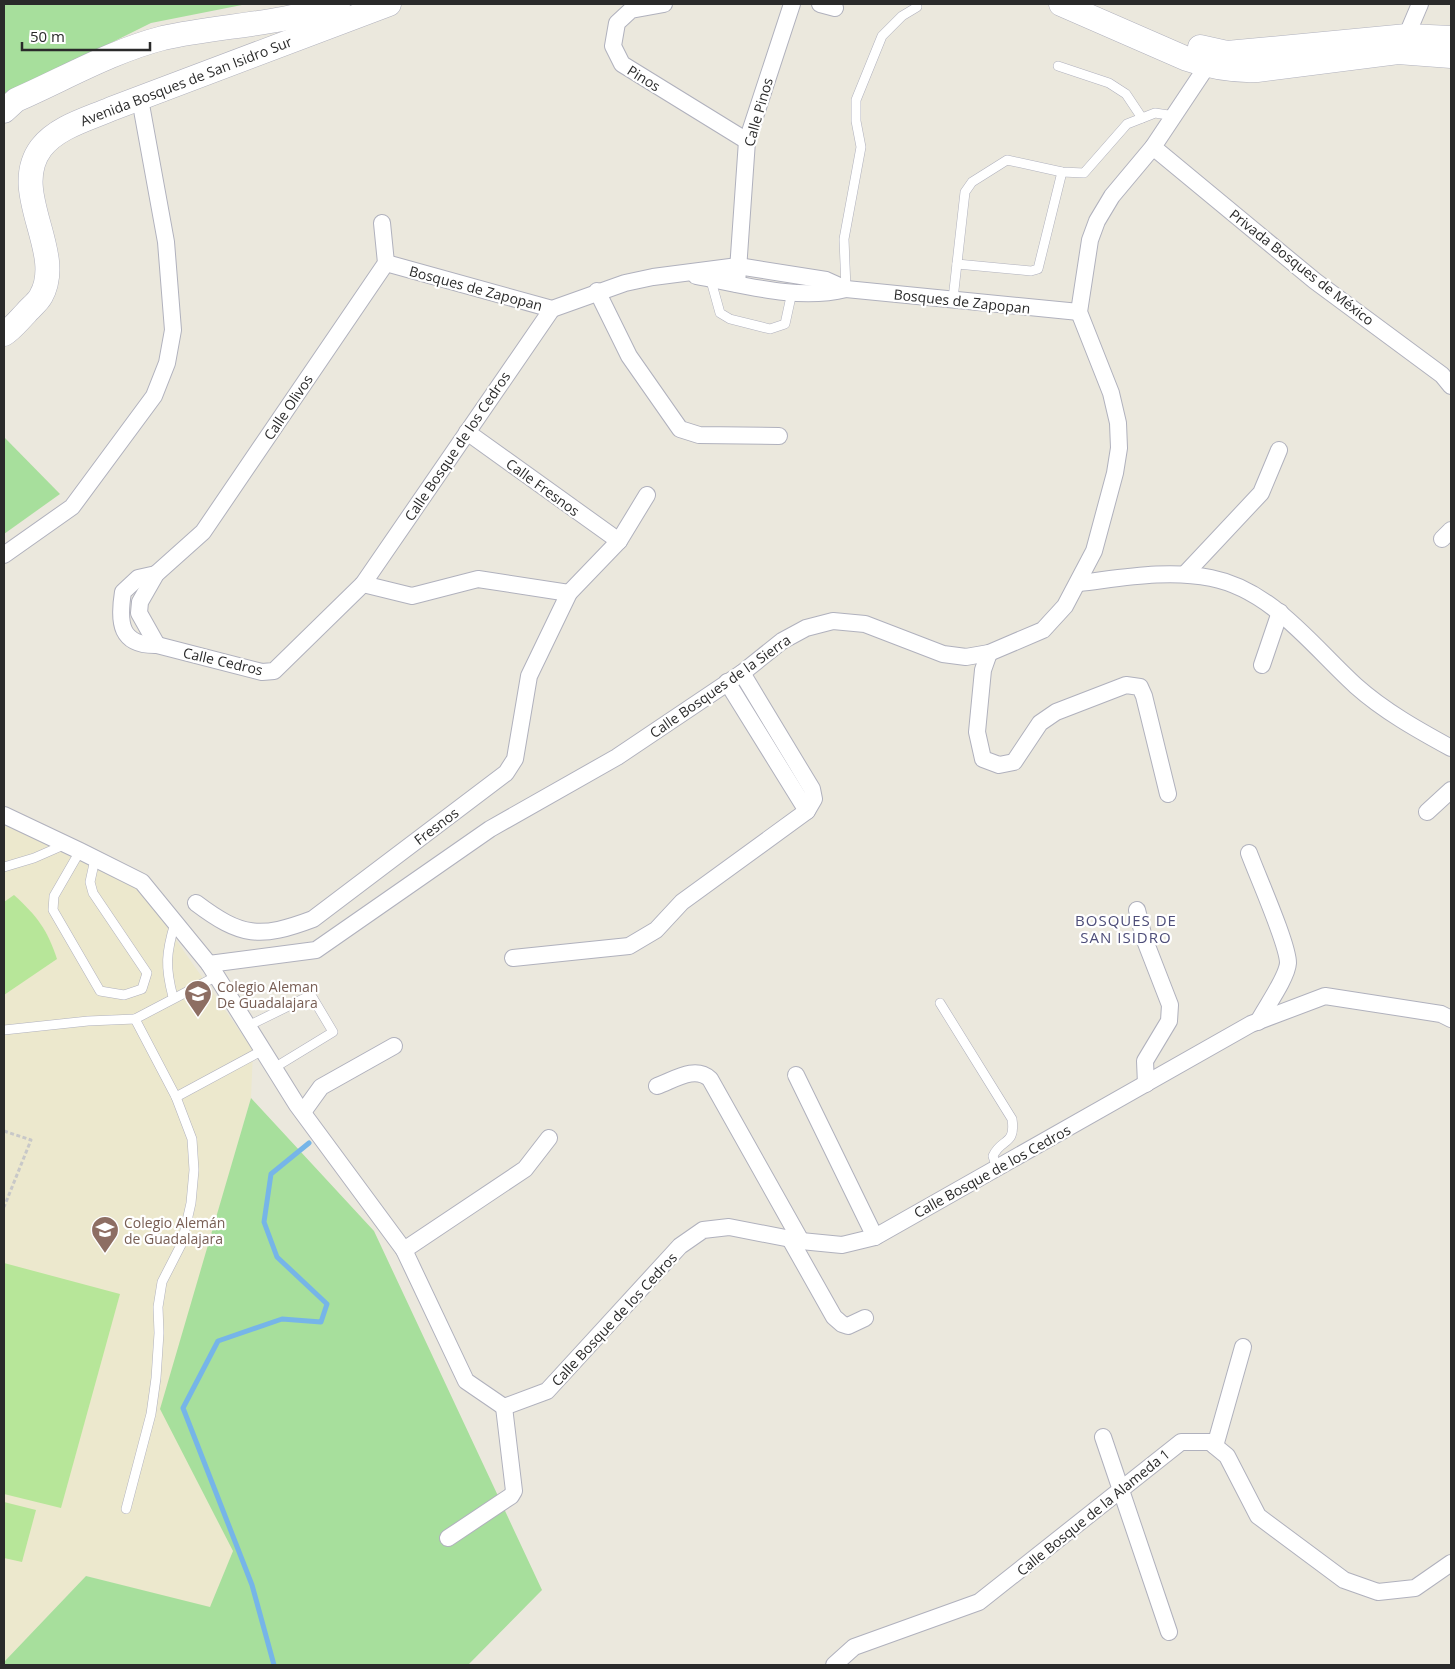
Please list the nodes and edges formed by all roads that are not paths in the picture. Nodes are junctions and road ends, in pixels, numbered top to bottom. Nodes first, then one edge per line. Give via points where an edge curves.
1 (338, 4) edge
2 (389, 4) edge
3 (664, 4) edge
4 (792, 4) edge
5 (1061, 4) edge
6 (1102, 4) edge
7 (1420, 4) edge
8 (917, 8) dead end
9 (1451, 38) edge
10 (1403, 44) junction
11 (1451, 56) edge
12 (1209, 58) junction
13 (1058, 66) dead end
14 (140, 98) junction
15 (4, 111) edge
16 (1176, 116) junction
17 (1142, 118) junction
18 (747, 141) junction
19 (1153, 147) junction
20 (1062, 172) junction
21 (382, 223) dead end
22 (386, 263) junction
23 (957, 264) junction
24 (738, 266) junction
25 (710, 274) junction
26 (737, 284) junction
27 (846, 289) junction
28 (597, 291) junction
29 (792, 292) junction
30 (953, 299) junction
31 (552, 309) junction
32 (1079, 312) junction
33 (4, 334) edge
34 (1451, 386) edge
35 (467, 432) junction
36 (779, 436) dead end
37 (1278, 450) dead end
38 (647, 495) dead end
39 (619, 541) junction
40 (4, 555) edge
41 (156, 574) junction
42 (1185, 574) junction
43 (1079, 583) junction
44 (363, 584) junction
45 (569, 593) junction
46 (1280, 612) junction
47 (157, 645) junction
48 (989, 653) junction
49 (1262, 665) dead end
50 (742, 672) junction
51 (727, 682) junction
52 (1451, 748) edge
53 (1451, 790) edge
54 (1168, 794) dead end
55 (806, 811) junction
56 (1428, 812) dead end
57 (4, 816) edge
58 (74, 847) junction
59 (1248, 853) dead end
60 (95, 859) junction
61 (5, 865) edge
62 (196, 903) dead end
63 (1137, 910) dead end
64 (175, 922) junction
65 (514, 958) dead end
66 (213, 970) junction
67 (173, 998) junction
68 (940, 1003) dead end
69 (135, 1019) junction
70 (1451, 1019) edge
71 (1258, 1022) junction
72 (248, 1026) junction
73 (4, 1030) edge
74 (394, 1046) dead end
75 (263, 1050) junction
76 (274, 1068) junction
77 (796, 1076) dead end
78 (1146, 1084) junction
79 (657, 1086) dead end
80 (176, 1098) junction
81 (303, 1112) junction
82 (550, 1138) dead end
83 (997, 1168) junction
84 (875, 1237) junction
85 (796, 1240) junction
86 (404, 1250) junction
87 (864, 1318) dead end
88 (1243, 1347) dead end
89 (504, 1407) junction
90 (1103, 1437) dead end
91 (1215, 1446) junction
92 (1121, 1490) junction
93 (126, 1509) dead end
94 (448, 1538) dead end
95 (1451, 1563) edge
96 (1170, 1632) dead end
97 (834, 1665) edge

1 - 15 main road, Avenida Bosques de San Isidro Sur via 309,15 163,38 106,59 16,100
2 - 14 main road, Avenida Bosques de San Isidro Sur
3 - 18 street, Pinos via 631,10 618,23 613,46 622,64
4 - 18 street, Calle Pinos
5 - 12 main road via 1187,59
6 - 12 main road via 1192,45
7 - 10 street
8 - 27 lane via 902,16 882,36 856,100 861,147 844,239
9 - 10 main road
10 - 11 main road
10 - 12 main road via 1256,70 1241,70
12 - 16 street, Calle Bosques de la Sierra
13 - 17 lane via 1109,83 1126,94
14 - 33 main road, Avenida Bosques de San Isidro Sur via 66,128 42,147 33,164 30,181 44,243 47,277 41,296
14 - 40 street via 166,242 173,330 167,364 154,396 72,506
16 - 17 lane via 1155,113
16 - 19 street, Calle Bosques de la Sierra
17 - 20 lane via 1126,124 1084,173
18 - 24 street, Calle Pinos
19 - 32 street, Calle Bosques de la Sierra via 1112,196 1097,221 1085,264
19 - 34 street, Privada Bosques de México via 1315,281 1442,375
20 - 23 lane via 1038,269
20 - 23 lane via 1007,160 972,182 965,192
21 - 22 street
22 - 31 street, Bosques de Zapopan
22 - 41 street, Calle Olivos via 202,532
23 - 30 lane
24 - 25 street, Bosques de Zapopan
24 - 26 street, Calle Pinos
24 - 27 street, Bosques de Zapopan via 826,280
25 - 26 street, Bosques de Zapopan
25 - 28 street, Bosques de Zapopan via 653,277
25 - 29 lane via 720,313 730,319 770,329 784,324
26 - 29 street, Bosques de Zapopan
27 - 29 street, Bosques de Zapopan via 824,295
27 - 30 street, Bosques de Zapopan
28 - 31 street, Bosques de Zapopan
28 - 36 street via 630,356 680,429 699,435
30 - 32 street, Bosques de Zapopan
31 - 35 street, Calle Bosque de los Cedros
32 - 43 street, Calle Bosques de la Sierra via 1111,393 1118,423 1119,448 1103,523
35 - 39 street, Calle Fresnos
35 - 44 street, Calle Bosque de los Cedros
37 - 42 street via 1261,493
38 - 39 street, Fresnos
39 - 45 street, Fresnos
41 - 47 street via 140,602 139,613
41 - 47 street via 138,578 123,592 120,614 126,635 141,645
42 - 43 street
42 - 46 street via 1237,586
43 - 48 street, Calle Bosques de la Sierra via 1065,606 1043,630
44 - 45 street via 412,596 478,579
44 - 47 street, Calle Cedros via 274,671 262,672
45 - 62 street, Fresnos via 529,676 515,759 506,773 313,919 283,930 251,933 221,922
46 - 49 street
46 - 52 street via 1378,704
48 - 50 street, Calle Bosques de la Sierra via 943,654 866,624 834,621 806,628 782,641
48 - 54 street via 983,670 977,732 983,759 999,766 1014,762 1040,723 1056,712 1126,686 1140,687
50 - 51 street, Calle Bosques de la Sierra
50 - 55 street via 812,789 814,799
51 - 55 street
51 - 66 street, Calle Bosques de la Sierra via 617,758 490,829 316,950
53 - 56 street
55 - 65 street via 682,902 656,930 629,946
57 - 58 street
58 - 60 street
58 - 60 lane via 54,896 53,910 100,991 124,995 142,989 147,972 93,893 90,882
58 - 61 lane
59 - 71 street via 1288,963
60 - 64 street via 142,882
63 - 78 street via 1144,938 1170,1005 1170,1021 1145,1061
64 - 66 street
64 - 67 lane via 167,951 166,972
66 - 67 lane
66 - 72 street
67 - 69 lane
68 - 83 lane via 1012,1119 1014,1131 1010,1140 993,1156
69 - 73 lane
69 - 80 lane
70 - 71 street, Calle Bosque de los Cedros via 1441,1014 1325,996
71 - 78 street, Calle Bosque de los Cedros
72 - 75 street
72 - 76 lane via 311,995 333,1032
74 - 81 street via 321,1087
75 - 76 street
75 - 80 lane
76 - 81 street
77 - 84 street
78 - 83 street, Calle Bosque de los Cedros
79 - 85 street via 694,1072 703,1073 710,1079
80 - 93 lane via 192,1139 191,1203 182,1243 162,1282 151,1414
81 - 86 street
82 - 86 street via 525,1169
83 - 84 street, Calle Bosque de los Cedros
84 - 85 street, Calle Bosque de los Cedros via 842,1245
85 - 87 street via 834,1317 848,1326
85 - 89 street, Calle Bosque de los Cedros via 729,1227 703,1230 680,1246 547,1392
86 - 89 street via 466,1381
88 - 91 street
89 - 94 street via 514,1491
90 - 92 street
91 - 92 street, Calle Bosque de la Alameda 1 via 1210,1442 1181,1442
91 - 95 street via 1227,1456 1258,1516 1344,1580 1378,1592 1415,1588
92 - 96 street
92 - 97 street, Calle Bosque de la Alameda 1 via 980,1602 854,1646

